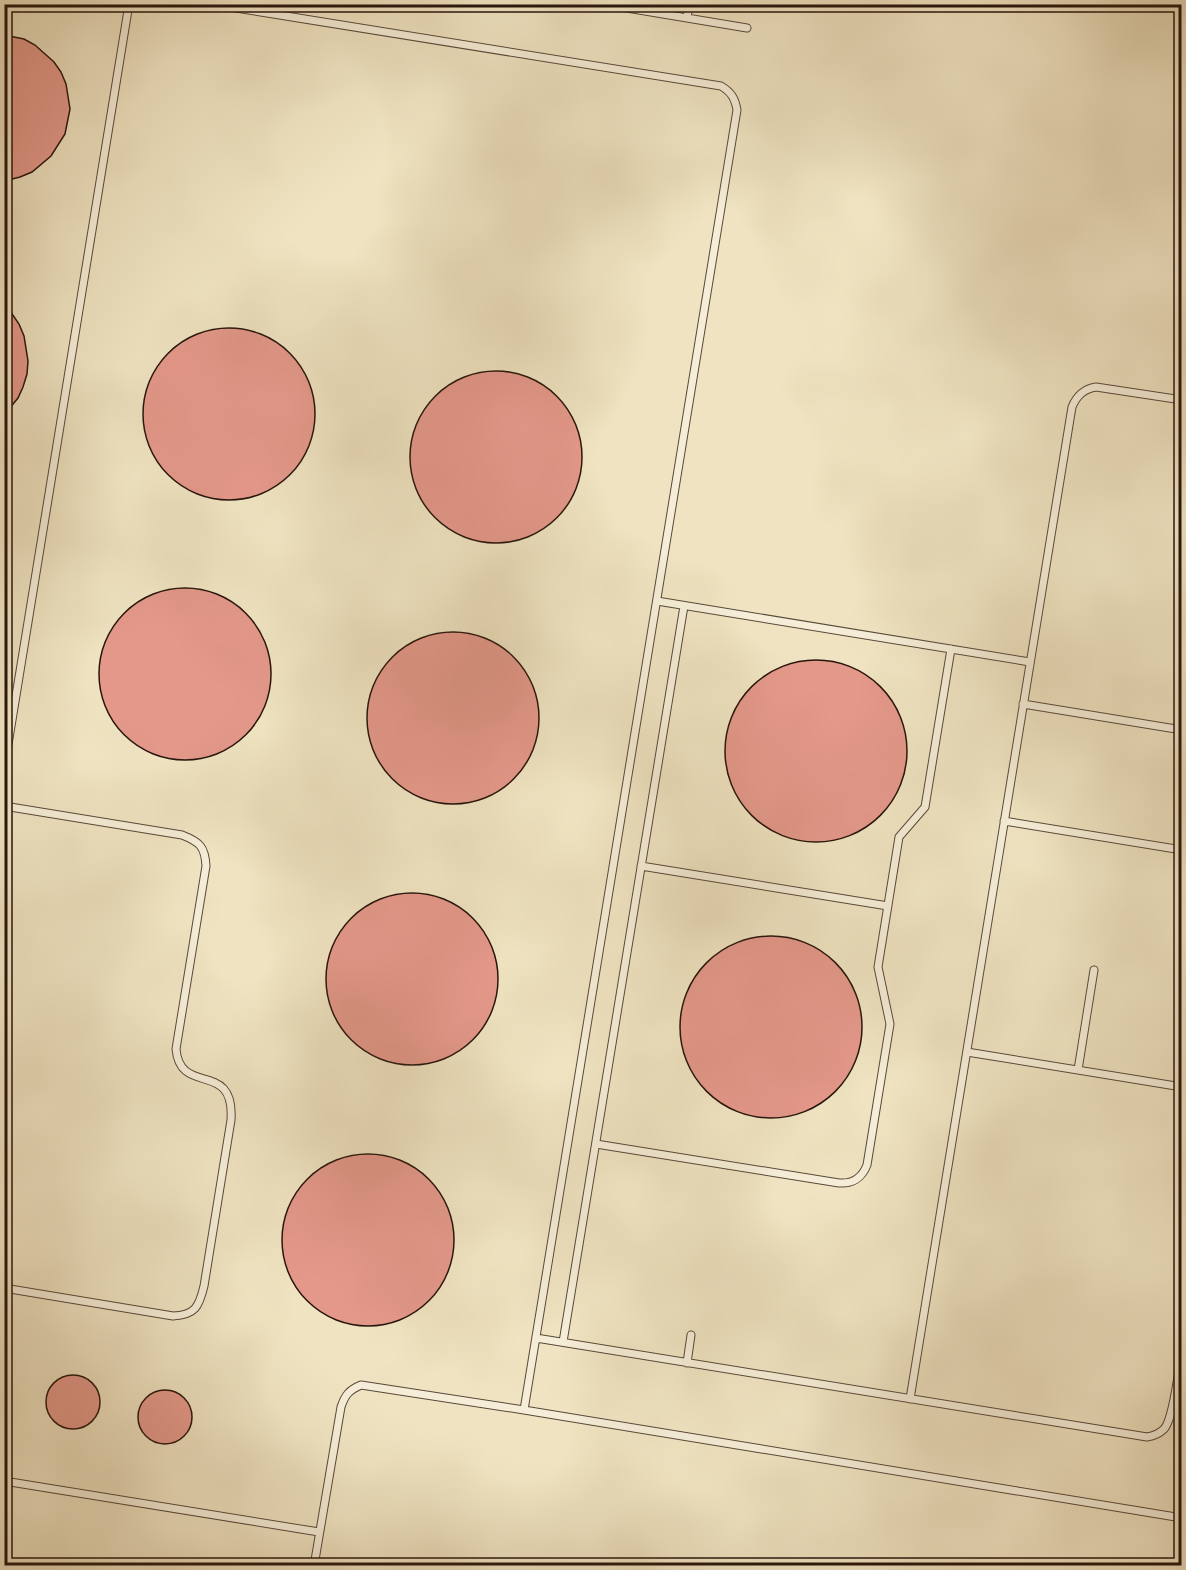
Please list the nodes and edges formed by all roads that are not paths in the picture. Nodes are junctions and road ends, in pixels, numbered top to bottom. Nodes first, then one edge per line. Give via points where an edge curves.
1 (129, 4) edge
2 (211, 4) edge
3 (603, 4) edge
4 (689, 4) edge
5 (1172, 4) edge
6 (1182, 6) edge
7 (687, 18) junction
8 (747, 28) dead end
9 (1182, 400) edge
10 (657, 601) junction
11 (684, 606) junction
12 (951, 649) junction
13 (1182, 730) edge
14 (4, 769) edge
15 (4, 806) edge
16 (1004, 821) junction
17 (1182, 850) edge
18 (641, 866) junction
19 (888, 906) junction
20 (1094, 970) dead end
21 (967, 1052) junction
22 (1078, 1070) junction
23 (1182, 1087) edge
24 (596, 1144) junction
25 (4, 1288) edge
26 (691, 1335) dead end
27 (536, 1338) junction
28 (563, 1342) junction
29 (1182, 1350) edge
30 (1181, 1354) edge
31 (687, 1363) junction
32 (910, 1399) junction
33 (524, 1410) junction
34 (4, 1480) edge
35 (1182, 1518) edge
36 (319, 1532) junction
37 (314, 1566) edge

1 - 14 lane
2 - 10 lane via 721,86 735,99 737,110
3 - 7 lane
4 - 7 lane
5 - 6 lane
7 - 8 lane
9 - 16 lane via 1096,387 1083,391 1072,406
10 - 11 lane
10 - 27 lane
11 - 12 lane
11 - 18 lane
12 - 13 lane via 1030,662 1023,705
12 - 19 lane via 925,807 899,837
15 - 25 lane via 182,835 200,845 206,854 206,866 177,1059 189,1074 220,1084 232,1107 204,1286 194,1311 173,1316
16 - 17 lane
16 - 21 lane
18 - 19 lane
18 - 24 lane
19 - 24 lane via 878,967 890,1024 867,1165 861,1176 839,1183
20 - 22 lane
21 - 22 lane
21 - 32 lane
22 - 23 lane
24 - 28 lane
26 - 31 lane
27 - 28 lane
27 - 33 lane
28 - 31 lane
29 - 30 lane
30 - 32 lane via 1170,1418 1164,1429 1147,1437
31 - 32 lane
33 - 35 lane
33 - 36 lane via 371,1386 352,1388 341,1407
34 - 36 lane
36 - 37 lane

